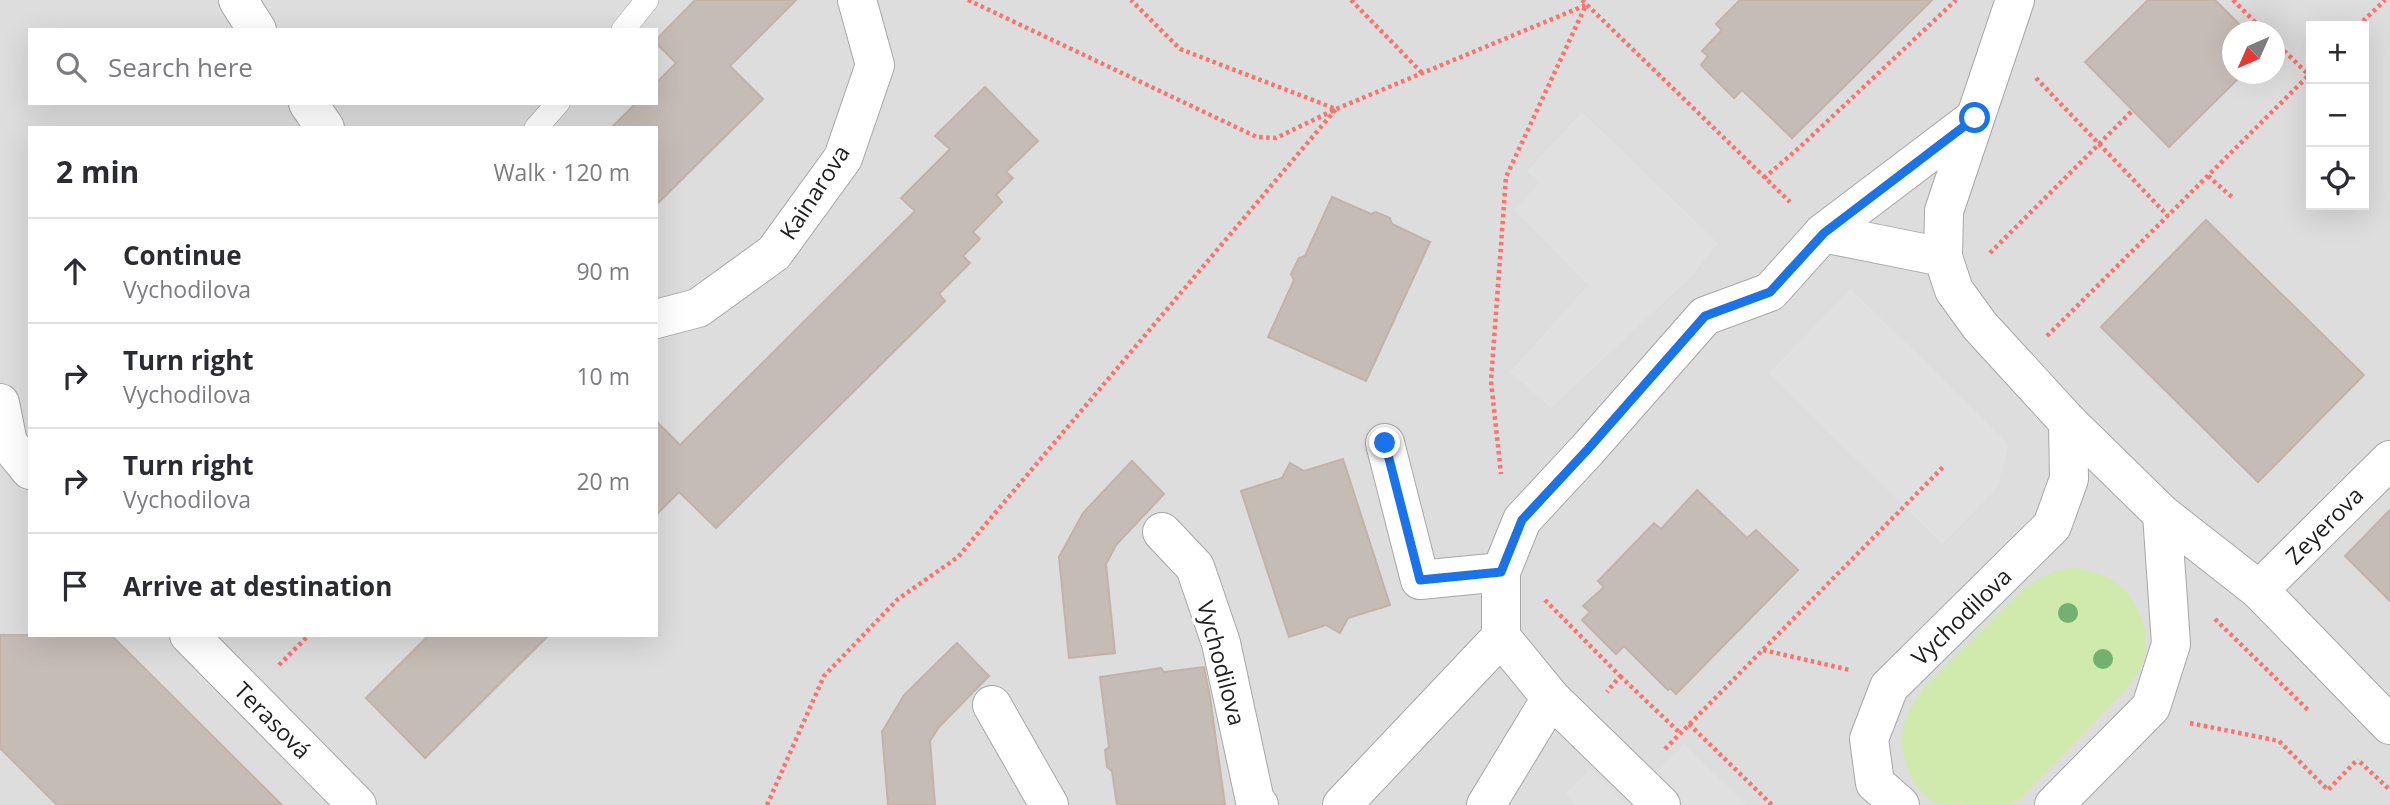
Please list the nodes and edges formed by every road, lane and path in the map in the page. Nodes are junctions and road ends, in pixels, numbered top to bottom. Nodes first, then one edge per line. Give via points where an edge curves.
1 (238, 0) edge
2 (646, 0) edge
3 (857, 0) edge
4 (968, 0) edge
5 (1131, 0) edge
6 (1351, 0) edge
7 (1956, 0) edge
8 (2015, 0) edge
9 (2233, 0) edge
10 (2385, 0) edge
11 (1584, 2) edge
12 (2254, 21) edge
13 (2363, 21) edge
14 (256, 28) edge
15 (625, 28) edge
16 (2285, 51) edge
17 (1998, 52) junction
18 (2306, 70) edge
19 (1422, 73) junction
20 (2306, 78) edge
21 (309, 105) edge
22 (556, 105) edge
23 (1336, 109) junction
24 (2133, 110) dead end
25 (1975, 118) junction
26 (324, 126) edge
27 (538, 126) edge
28 (2099, 145) junction
29 (2208, 176) junction
30 (1764, 178) junction
31 (2232, 197) dead end
32 (2168, 216) junction
33 (1824, 233) junction
34 (1948, 273) junction
35 (658, 318) edge
36 (2017, 366) junction
37 (0, 403) edge
38 (2068, 422) junction
39 (1385, 443) dead end
40 (2390, 460) edge
41 (1942, 467) dead end
42 (28, 468) edge
43 (2162, 514) junction
44 (1522, 520) junction
45 (1162, 532) dead end
46 (1501, 572) junction
47 (2259, 590) junction
48 (1537, 592) dead end
49 (2212, 617) dead end
50 (191, 637) edge
51 (1501, 637) junction
52 (1762, 650) junction
53 (1862, 673) dead end
54 (1620, 676) junction
55 (1551, 698) junction
56 (992, 705) dead end
57 (2310, 712) dead end
58 (2188, 723) dead end
59 (1689, 724) junction
60 (2390, 725) edge
61 (1580, 726) junction
62 (1680, 733) junction
63 (2350, 751) dead end
64 (2358, 759) junction
65 (2390, 790) edge
66 (1649, 793) edge
67 (358, 805) edge
68 (767, 805) edge
69 (1049, 805) edge
70 (1259, 805) edge
71 (1342, 805) edge
72 (1486, 805) edge
73 (1772, 805) edge
74 (1900, 805) edge
75 (2054, 805) edge

1 - 14 street
2 - 15 lane
3 - 35 street, Kainarova via 875,65 843,158 774,253 698,308
4 - 23 path via 1257,137 1276,138
5 - 23 path via 1180,48
6 - 19 path
7 - 30 path
8 - 17 street
9 - 12 path
10 - 13 path
11 - 19 path
11 - 30 path
11 - 44 path via 1506,177 1491,381 1504,501
16 - 18 path
17 - 25 street
17 - 28 path via 2024,66
19 - 23 path
20 - 29 path
21 - 26 street
22 - 27 lane
23 - 68 path via 958,557 898,599 824,676
24 - 28 path
25 - 33 street
25 - 34 street via 1944,211
28 - 32 path
28 - 34 path
29 - 31 path
29 - 32 path
30 - 33 path
32 - 36 path
33 - 34 street
33 - 44 street via 1770,292 1705,316
34 - 36 street via 1980,326
36 - 38 street
37 - 42 street via 8,443
38 - 43 street
38 - 74 street, Vychodilova via 2069,479 2052,526 1889,687 1868,739 1875,783
39 - 46 street via 1420,580
40 - 47 street, Zeyerova
41 - 52 path
43 - 47 street
43 - 75 street via 2171,644 2151,707
44 - 46 street
45 - 70 street, Vychodilova via 1195,567 1221,643
46 - 51 street
47 - 60 street
48 - 54 path
49 - 57 path
50 - 67 street, Terasová
51 - 55 street
51 - 71 street
52 - 53 path
52 - 59 path
54 - 61 path
54 - 62 path
55 - 61 street
55 - 72 street
56 - 69 street
58 - 64 path via 2279,741 2328,790
59 - 62 path
59 - 73 path
61 - 66 street
62 - 66 path
63 - 64 path
64 - 65 path

